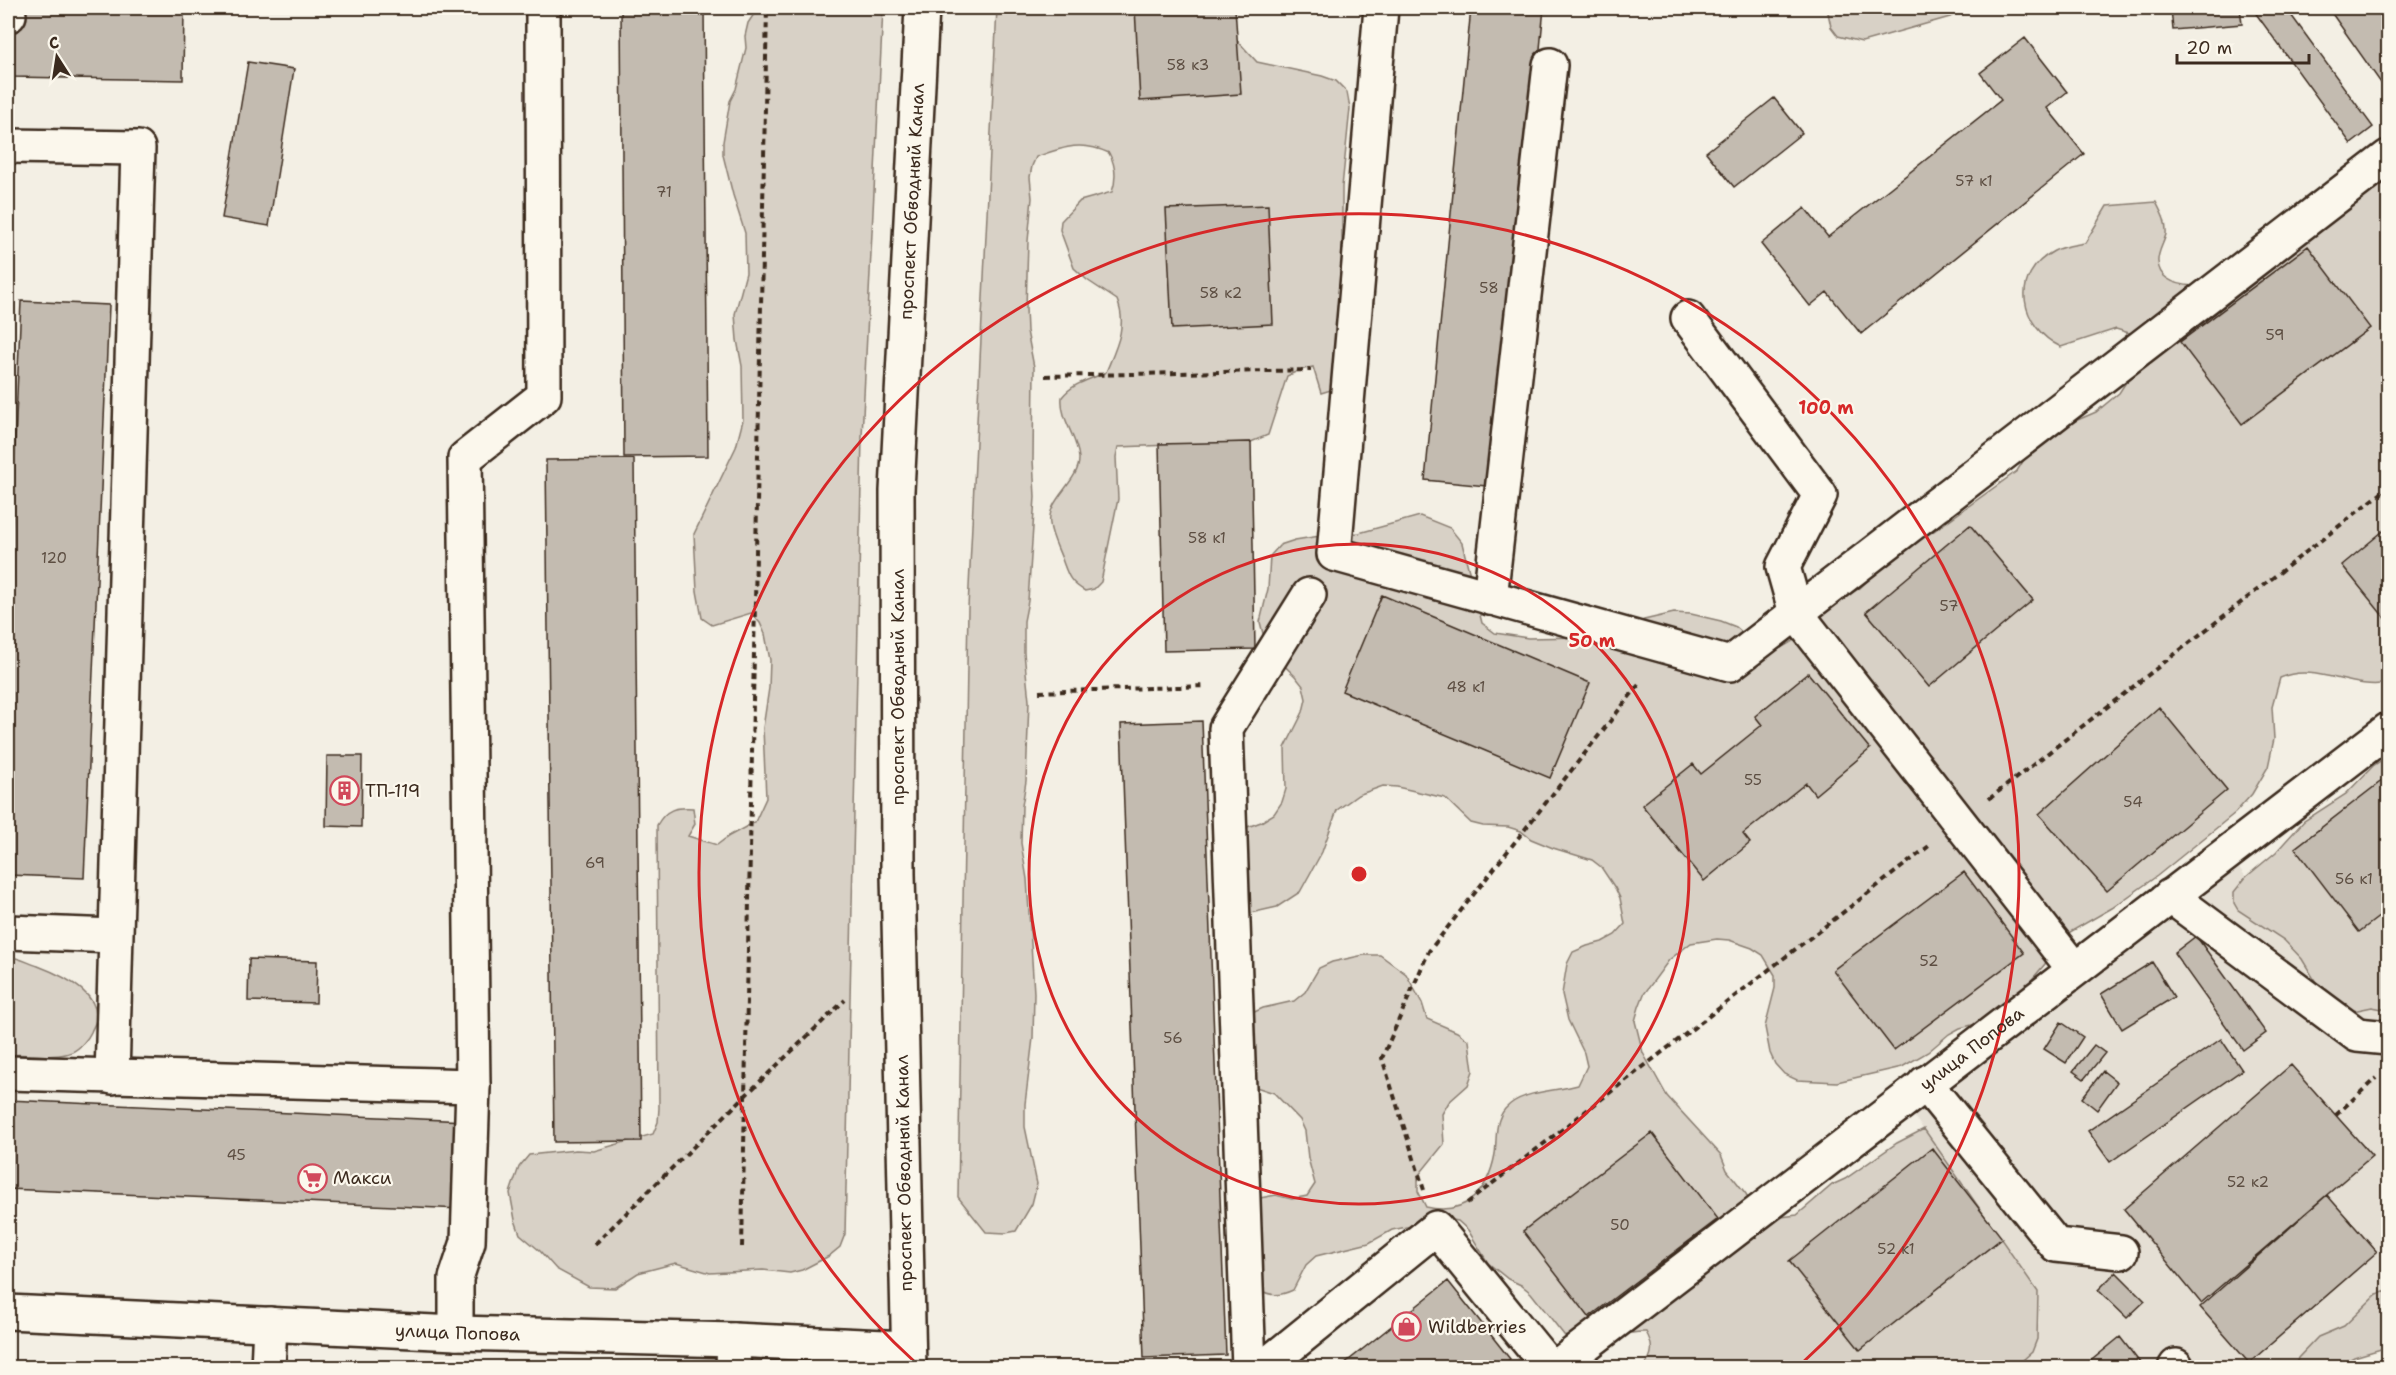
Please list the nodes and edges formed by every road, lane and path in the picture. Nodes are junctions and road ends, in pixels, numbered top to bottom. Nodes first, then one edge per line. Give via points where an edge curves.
1 (543, 8) edge
2 (767, 8) edge
3 (922, 8) edge
4 (1381, 8) edge
5 (1550, 64) dead end
6 (8, 146) edge
7 (2388, 157) edge
8 (1688, 318) dead end
9 (1350, 369) junction
10 (1045, 376) dead end
11 (2388, 488) edge
12 (1309, 595) dead end
13 (1490, 598) junction
14 (1796, 613) junction
15 (1669, 647) junction
16 (1253, 685) junction
17 (1039, 692) dead end
18 (2388, 730) edge
19 (1959, 822) junction
20 (2170, 896) junction
21 (8, 932) edge
22 (115, 936) junction
23 (2074, 969) junction
24 (846, 1000) dead end
25 (2388, 1038) edge
26 (8, 1073) edge
27 (2381, 1074) dead end
28 (112, 1077) junction
29 (1924, 1083) junction
30 (473, 1086) junction
31 (745, 1096) junction
32 (2336, 1115) dead end
33 (1436, 1227) junction
34 (595, 1244) dead end
35 (742, 1247) dead end
36 (2121, 1252) dead end
37 (8, 1312) edge
38 (270, 1324) junction
39 (456, 1333) junction
40 (733, 1354) edge
41 (908, 1358) edge
42 (268, 1368) edge
43 (1249, 1368) edge
44 (1263, 1368) edge
45 (1550, 1368) edge
46 (1555, 1368) edge

1 - 30 street via 544,396 465,458
2 - 31 path
3 - 41 street, проспект Обводный Канал via 897,491 898,874
4 - 9 street
5 - 13 street
6 - 22 street via 138,148
7 - 14 street
8 - 14 street via 1820,495 1783,567
9 - 10 path
9 - 13 street via 1334,554
11 - 19 path
12 - 16 street
13 - 15 street
14 - 15 street via 1730,664
14 - 19 street
15 - 33 path via 1429,951 1382,1058
16 - 17 path
16 - 43 street via 1226,728
18 - 20 street, улица Попова
19 - 23 street
19 - 33 path
20 - 23 street, улица Попова
20 - 25 street via 2357,1035
21 - 22 street
22 - 28 street
23 - 29 street, улица Попова
24 - 31 path
26 - 28 street
27 - 32 path
28 - 30 street
29 - 36 street via 2056,1245
29 - 46 street, улица Попова
30 - 39 street via 468,1242 456,1278
31 - 34 path
31 - 35 path
33 - 44 street
33 - 45 street
37 - 38 street, улица Попова
38 - 39 street, улица Попова
38 - 42 street
39 - 40 street, улица Попова
40 - 41 street, улица Попова

